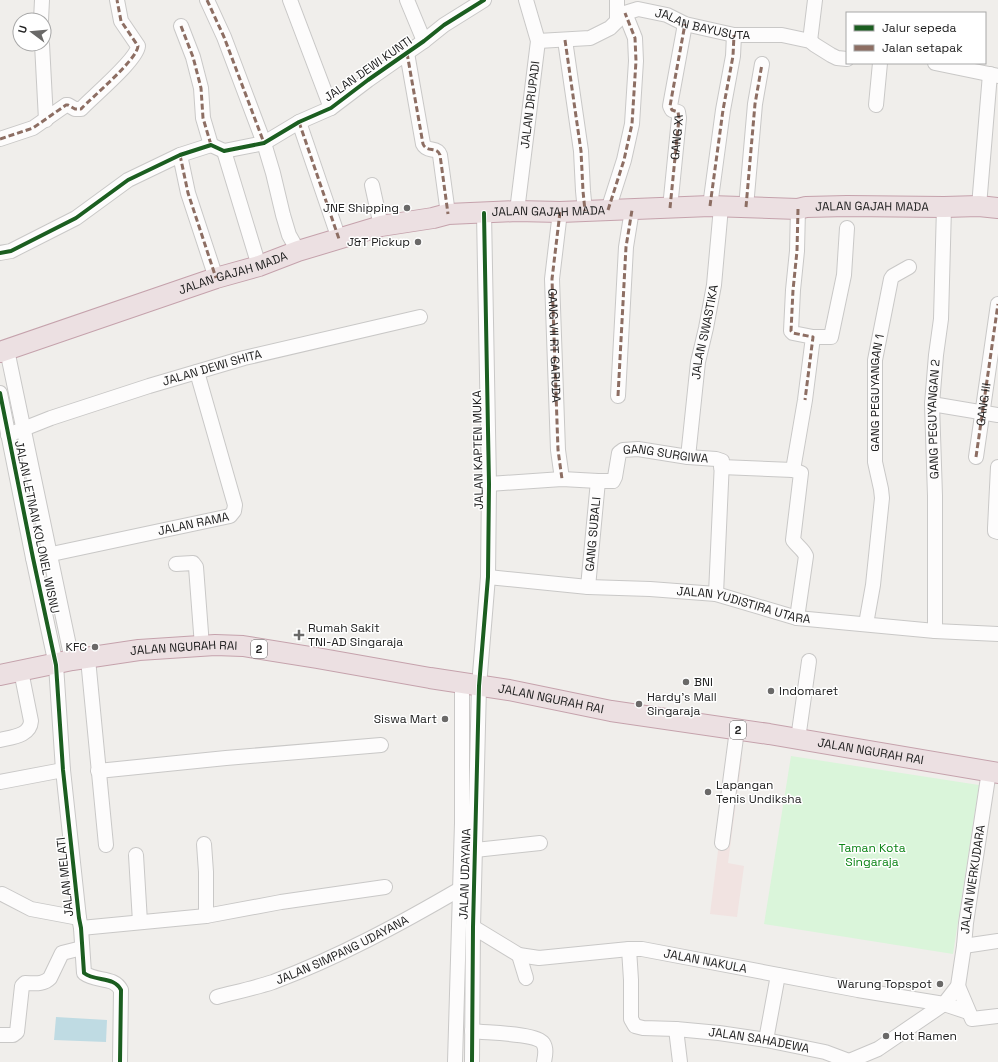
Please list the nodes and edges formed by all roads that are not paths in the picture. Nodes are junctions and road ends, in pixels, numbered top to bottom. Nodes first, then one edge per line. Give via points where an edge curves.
1 (42, 0) edge
2 (117, 0) edge
3 (207, 0) edge
4 (290, 0) edge
5 (407, 0) edge
6 (484, 0) edge
7 (518, 0) edge
8 (526, 0) edge
9 (617, 0) edge
10 (815, 0) edge
11 (41, 12) edge
12 (621, 17) junction
13 (685, 24) junction
14 (181, 26) dead end
15 (734, 35) junction
16 (565, 40) junction
17 (538, 41) junction
18 (810, 41) junction
19 (424, 42) junction
20 (42, 52) edge
21 (407, 53) junction
22 (846, 59) edge
23 (762, 64) dead end
24 (880, 64) edge
25 (940, 64) edge
26 (994, 75) edge
27 (876, 105) dead end
28 (331, 108) junction
29 (46, 120) junction
30 (300, 122) junction
31 (0, 139) edge
32 (264, 143) junction
33 (211, 145) junction
34 (224, 151) junction
35 (180, 155) junction
36 (372, 185) dead end
37 (716, 207) junction
38 (944, 207) junction
39 (989, 207) edge
40 (670, 208) junction
41 (746, 208) junction
42 (798, 209) junction
43 (608, 210) junction
44 (632, 210) junction
45 (518, 211) junction
46 (585, 211) junction
47 (560, 212) junction
48 (484, 213) junction
49 (448, 214) junction
50 (381, 226) junction
51 (847, 228) dead end
52 (339, 238) junction
53 (298, 252) junction
54 (0, 253) edge
55 (259, 266) junction
56 (909, 267) dead end
57 (216, 278) junction
58 (998, 304) edge
59 (420, 317) dead end
60 (813, 336) junction
61 (3, 351) edge
62 (197, 372) junction
63 (0, 393) edge
64 (618, 396) dead end
65 (932, 404) junction
66 (982, 412) junction
67 (998, 415) edge
68 (24, 430) junction
69 (8, 435) junction
70 (688, 457) junction
71 (976, 457) dead end
72 (722, 464) junction
73 (998, 467) edge
74 (797, 471) junction
75 (562, 479) junction
76 (598, 482) junction
77 (489, 484) junction
78 (998, 532) edge
79 (51, 554) junction
80 (33, 558) junction
81 (176, 564) dead end
82 (488, 577) junction
83 (588, 587) junction
84 (716, 594) junction
85 (797, 618) junction
86 (866, 624) junction
87 (935, 631) junction
88 (998, 634) edge
89 (202, 646) junction
90 (72, 661) junction
91 (808, 662) dead end
92 (21, 671) junction
93 (0, 675) edge
94 (470, 684) junction
95 (737, 730) junction
96 (0, 740) edge
97 (798, 740) junction
98 (381, 745) dead end
99 (63, 770) junction
100 (98, 771) junction
101 (994, 772) edge
102 (0, 782) edge
103 (540, 843) dead end
104 (722, 843) dead end
105 (204, 844) dead end
106 (106, 845) dead end
107 (475, 849) junction
108 (460, 852) junction
109 (136, 855) dead end
110 (386, 887) dead end
111 (460, 889) junction
112 (2, 894) dead end
113 (206, 916) junction
114 (140, 922) junction
115 (80, 923) junction
116 (473, 927) junction
117 (998, 942) edge
118 (964, 946) junction
119 (82, 948) junction
120 (629, 948) junction
121 (519, 954) junction
122 (778, 975) junction
123 (526, 978) dead end
124 (958, 986) junction
125 (217, 997) dead end
126 (944, 1004) junction
127 (456, 1012) junction
128 (472, 1012) junction
129 (970, 1015) junction
130 (998, 1016) edge
131 (676, 1029) junction
132 (472, 1032) junction
133 (0, 1035) edge
134 (766, 1040) junction
135 (120, 1062) edge
136 (455, 1062) edge
137 (472, 1062) edge
138 (544, 1062) edge
139 (680, 1062) edge
140 (848, 1062) edge

1 - 11 street
2 - 29 street via 121,21 138,46 138,51 81,109 66,105
3 - 32 street via 224,36
4 - 28 street
5 - 19 street, JALAN DEWI KUNTI
6 - 19 street, JALAN DEWI KUNTI
7 - 8 street
8 - 17 street, JALAN DRUPADI
9 - 12 street
10 - 18 street
12 - 13 street, JALAN BAYUSUTA via 638,9 675,18
12 - 16 street, JALAN BAYUSUTA via 610,28 590,38
12 - 43 street via 635,38 632,124
13 - 15 street, JALAN BAYUSUTA
13 - 40 street, GANG XI via 670,106 678,112 679,118
14 - 33 street via 201,88 204,118
15 - 18 street, JALAN BAYUSUTA via 782,35
15 - 37 street, JALAN SWASTIKA via 733,56 723,110
16 - 17 street, JALAN BAYUSUTA
16 - 46 street via 581,151
17 - 45 street, JALAN DRUPADI
18 - 22 street, JALAN BAYUSUTA via 837,58
19 - 21 street, JALAN DEWI KUNTI
20 - 29 street
21 - 28 street, JALAN DEWI KUNTI
21 - 49 street via 423,144 428,149 439,151
23 - 41 street via 755,104
24 - 27 street
25 - 26 street
26 - 39 street
28 - 30 street, JALAN DEWI KUNTI
29 - 31 street via 33,128
30 - 32 street, JALAN DEWI KUNTI
30 - 52 street
32 - 34 street, JALAN DEWI KUNTI
32 - 53 street via 289,235
33 - 34 street
33 - 35 street
34 - 55 street
35 - 54 street via 128,180 76,218 11,251
35 - 57 street via 188,193
36 - 50 street
37 - 40 highway, JALAN GAJAH MADA
37 - 41 highway, JALAN GAJAH MADA
37 - 70 street, JALAN SWASTIKA via 714,285 698,362
38 - 39 highway, JALAN GAJAH MADA
38 - 42 highway, JALAN GAJAH MADA via 847,206
38 - 65 street, GANG PEGUYANGAN 2 via 941,319
40 - 44 highway, JALAN GAJAH MADA
41 - 42 highway, JALAN GAJAH MADA
42 - 60 street via 791,330 793,333
43 - 44 highway, JALAN GAJAH MADA
43 - 46 highway, JALAN GAJAH MADA
44 - 64 street via 626,247
45 - 47 highway, JALAN GAJAH MADA
45 - 48 highway, JALAN GAJAH MADA
46 - 47 highway, JALAN GAJAH MADA
47 - 75 street, GANG VII RT GARUDA via 552,279 558,450
48 - 49 highway, JALAN GAJAH MADA
48 - 77 street, JALAN KAPTEN MUKA
49 - 50 highway, JALAN GAJAH MADA
50 - 52 highway, JALAN GAJAH MADA
51 - 60 street via 844,275 830,337
52 - 53 highway, JALAN GAJAH MADA
53 - 55 highway, JALAN GAJAH MADA
55 - 57 highway, JALAN GAJAH MADA
56 - 86 street, GANG PEGUYANGAN 1 via 891,279 875,360 875,462 882,498 873,585
57 - 61 highway, JALAN GAJAH MADA
58 - 66 street, GANG III
59 - 62 street, JALAN DEWI SHITA
60 - 74 street
61 - 68 street, JALAN LETNAN KOLONEL WISNU
62 - 68 street, JALAN DEWI SHITA via 58,416
62 - 79 street, JALAN RAMA via 235,505 234,512 230,516
63 - 69 street, JALAN LETNAN KOLONEL WISNU
65 - 66 street
65 - 87 street, GANG PEGUYANGAN 2
66 - 67 street
66 - 71 street, GANG III
68 - 69 street, JALAN DEWI SHITA
68 - 79 street, JALAN LETNAN KOLONEL WISNU
69 - 80 street, JALAN LETNAN KOLONEL WISNU
70 - 72 street, GANG SURGIWA via 716,459
70 - 76 street, GANG SURGIWA via 638,449 623,450 619,453 613,481
72 - 74 street, GANG SURGIWA
72 - 84 street
73 - 78 street via 995,528
74 - 85 street via 793,540 806,556
75 - 76 street, GANG SURGIWA
75 - 77 street, GANG SURGIWA
76 - 83 street, GANG SUBALI
77 - 82 street, JALAN KAPTEN MUKA
79 - 80 street, JALAN RAMA
79 - 90 street, JALAN LETNAN KOLONEL WISNU
80 - 90 street, JALAN LETNAN KOLONEL WISNU
81 - 89 street via 193,563 196,567
82 - 83 street, JALAN YUDISTIRA UTARA
82 - 94 street, JALAN KAPTEN MUKA
83 - 84 street, JALAN YUDISTIRA UTARA
84 - 85 street, JALAN YUDISTIRA UTARA
85 - 86 street, JALAN YUDISTIRA UTARA
86 - 87 street, JALAN YUDISTIRA UTARA
87 - 88 street, JALAN YUDISTIRA UTARA
89 - 90 highway, JALAN NGURAH RAI / 2 via 139,650
89 - 94 highway, JALAN NGURAH RAI / 2 via 243,646
90 - 92 highway, 2
90 - 99 street, JALAN MELATI
90 - 100 street
91 - 97 street
92 - 93 highway, 2
92 - 96 street via 31,721 30,728 24,733
94 - 95 highway, JALAN NGURAH RAI / 2 via 612,711
94 - 107 street, JALAN UDAYANA
94 - 108 street, JALAN UDAYANA
95 - 97 highway, JALAN NGURAH RAI / 2
95 - 104 street
97 - 101 highway, JALAN NGURAH RAI / 2
98 - 100 street
99 - 102 street
99 - 115 street, JALAN MELATI
100 - 106 street
101 - 118 street, JALAN WERKUDARA
103 - 107 street
105 - 113 street
107 - 108 street
107 - 116 street, JALAN UDAYANA
108 - 111 street, JALAN UDAYANA
109 - 114 street
110 - 113 street
111 - 125 street, JALAN SIMPANG UDAYANA via 405,921 333,957 272,982
111 - 127 street, JALAN UDAYANA
112 - 115 street via 31,909
113 - 114 street
114 - 115 street
115 - 119 street, JALAN MELATI
116 - 121 street, JALAN NAKULA
116 - 128 street, JALAN UDAYANA
117 - 118 street
118 - 124 street, JALAN WERKUDARA
119 - 133 street via 62,953 47,981 25,983 22,986 17,1032 13,1035
119 - 135 street, JALAN MELATI via 84,973 90,978 114,982 122,990
120 - 121 street, JALAN NAKULA via 539,958
120 - 122 street, JALAN NAKULA
120 - 131 street, JALAN SAHADEWA via 631,1019 635,1026
121 - 123 street
122 - 126 street, JALAN NAKULA
122 - 134 street
124 - 126 street, JALAN WERKUDARA
124 - 129 street, JALAN WERKUDARA
126 - 129 street, JALAN NAKULA
126 - 140 street, JALAN SAHADEWA via 878,1049
127 - 128 street
127 - 136 street, JALAN UDAYANA
128 - 132 street, JALAN UDAYANA
129 - 130 street
131 - 134 street, JALAN SAHADEWA
131 - 139 street
132 - 137 street, JALAN UDAYANA
132 - 138 street via 540,1039 546,1050
134 - 140 street, JALAN SAHADEWA via 825,1052

